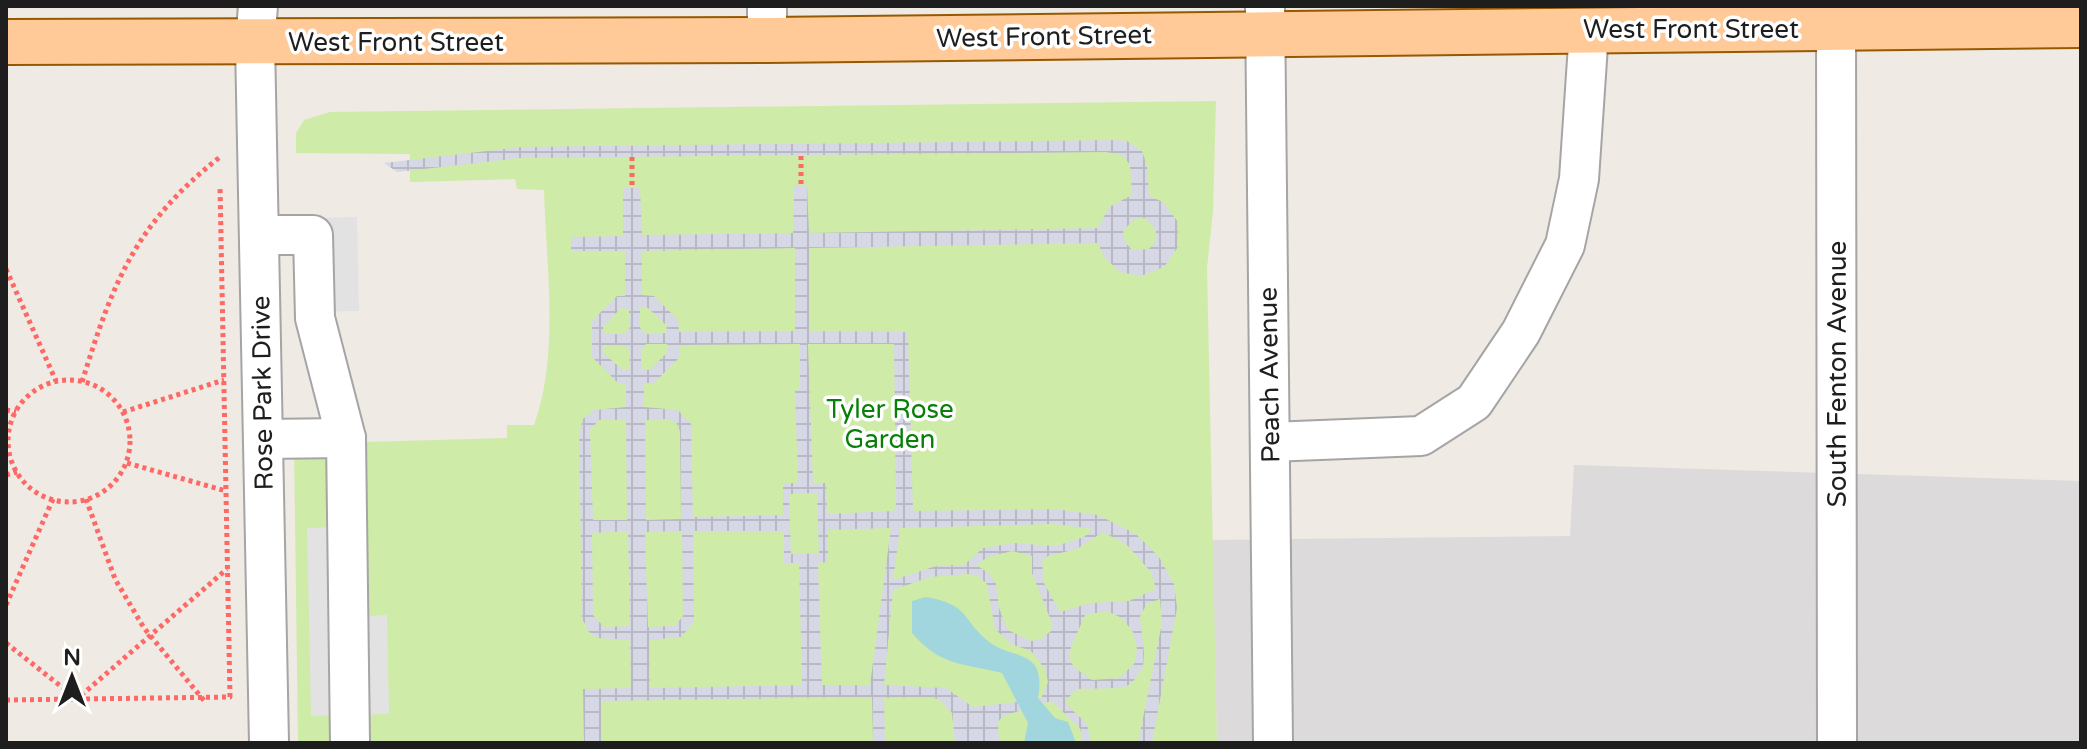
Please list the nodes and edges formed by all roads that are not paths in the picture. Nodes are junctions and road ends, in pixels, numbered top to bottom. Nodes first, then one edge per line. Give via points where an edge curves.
1 (2038, 16) edge
2 (1836, 17) edge
3 (1917, 17) edge
4 (1265, 19) edge
5 (767, 23) edge
6 (256, 25) edge
7 (2081, 25) edge
8 (1589, 30) junction
9 (6, 42) edge
10 (259, 235) junction
11 (346, 438) junction
12 (263, 439) junction
13 (1270, 442) junction
14 (269, 743) edge
15 (350, 743) edge
16 (1273, 743) edge
17 (1837, 743) edge

1 - 3 main road, West Front Street
1 - 7 main road, West Front Street
2 - 3 main road, West Front Street
2 - 8 main road, West Front Street
2 - 17 street, South Fenton Avenue
4 - 5 main road, West Front Street
4 - 8 main road, West Front Street
4 - 13 street, Peach Avenue
5 - 6 main road, West Front Street
6 - 9 main road, West Front Street
6 - 10 street, Rose Park Drive
8 - 13 street via 1579,179 1565,245 1521,332 1474,402 1421,436
10 - 11 street via 313,235 315,318
10 - 12 street, Rose Park Drive
11 - 12 street
11 - 15 street
12 - 14 street, Rose Park Drive
13 - 16 street, Peach Avenue

